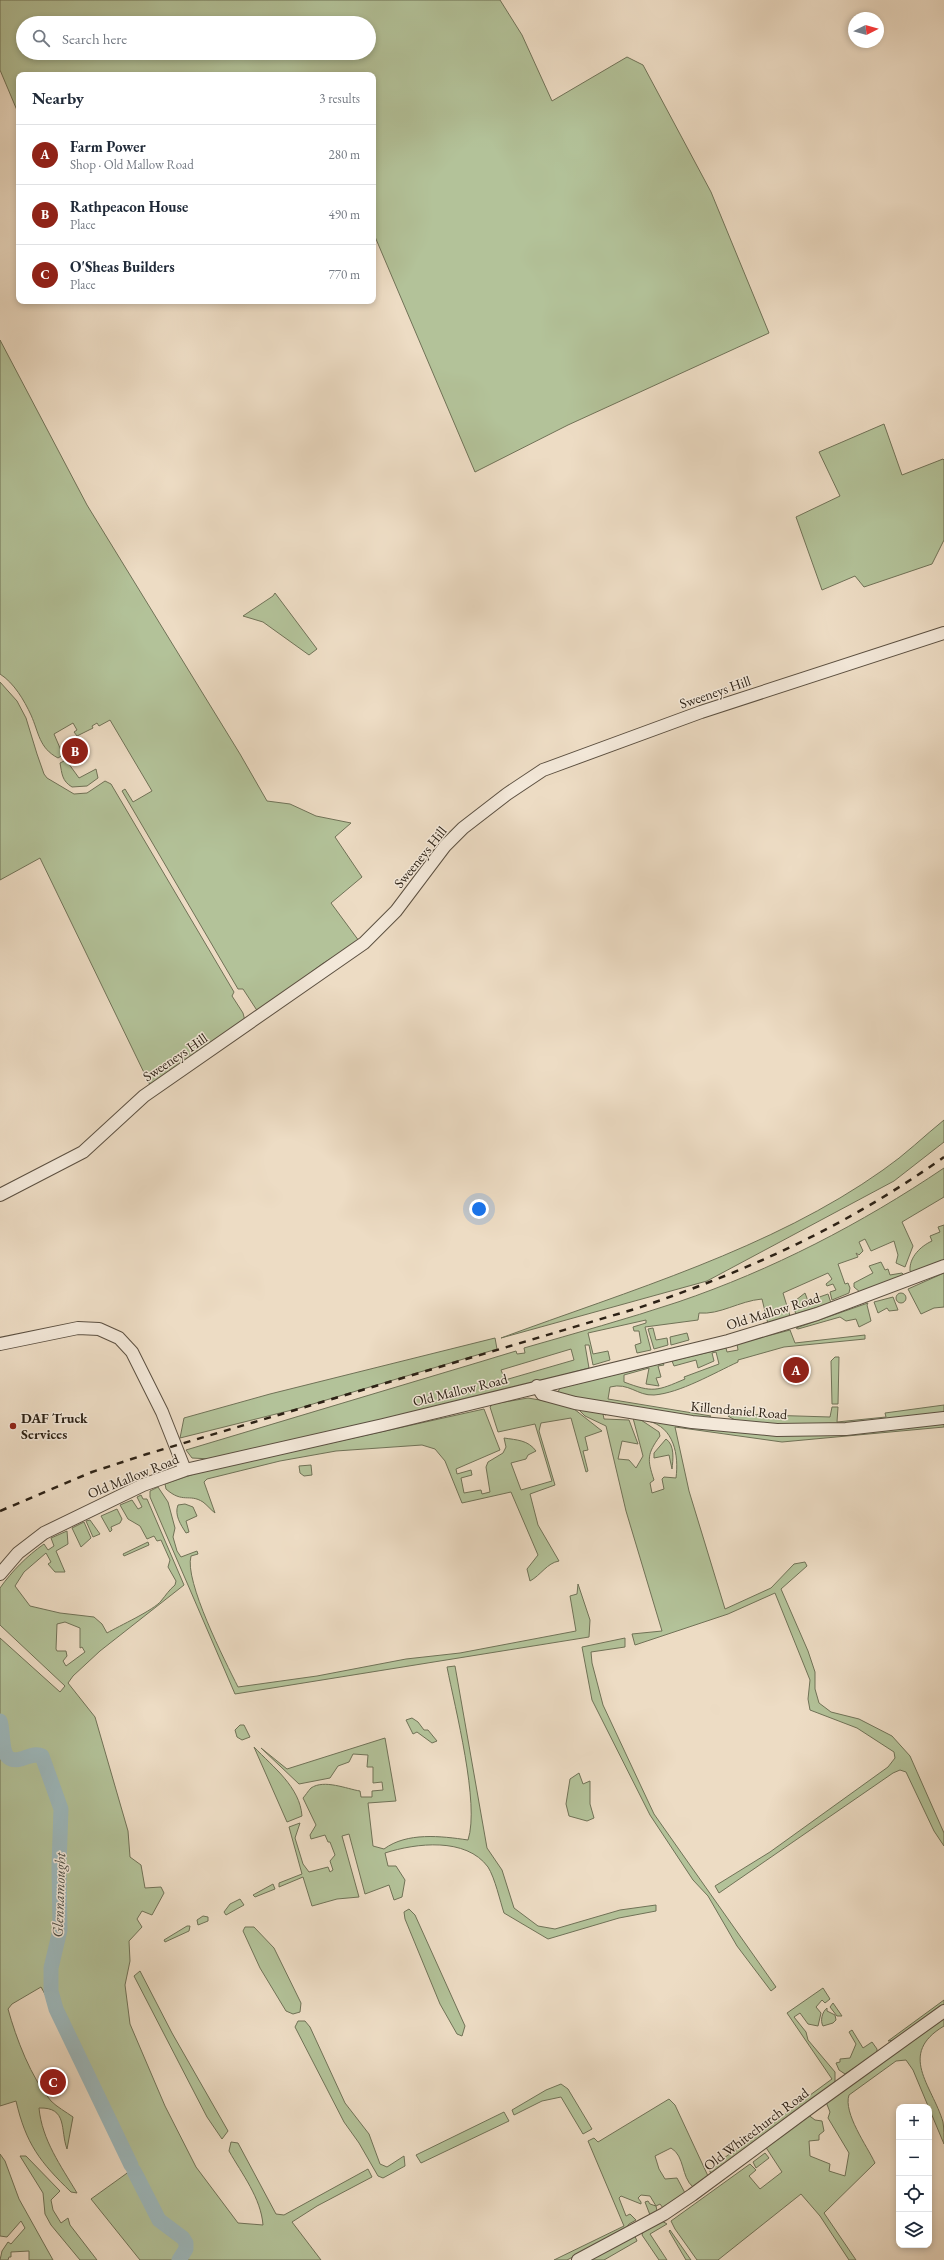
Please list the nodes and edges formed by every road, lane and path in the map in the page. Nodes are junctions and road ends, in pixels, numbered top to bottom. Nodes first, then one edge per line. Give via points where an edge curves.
1 (944, 633) edge
2 (0, 1196) edge
3 (944, 1266) edge
4 (0, 1344) edge
5 (537, 1386) junction
6 (944, 1418) edge
7 (185, 1470) junction
8 (0, 1574) edge
9 (944, 2011) edge
10 (578, 2260) edge

1 - 2 street, Sweeneys Hill via 708,709 543,770 463,828 445,846 396,911 364,944 144,1096 83,1152
3 - 5 street, Old Mallow Road via 790,1324
4 - 7 street via 78,1328 99,1329 119,1338 136,1358 162,1412
5 - 6 street, Killendaniel Road via 542,1394 575,1403 692,1422 749,1428 829,1430
5 - 7 street, Old Mallow Road via 391,1423
7 - 8 street, Old Mallow Road via 136,1488 44,1533 18,1553
9 - 10 street, Old Whitechurch Road via 692,2196

